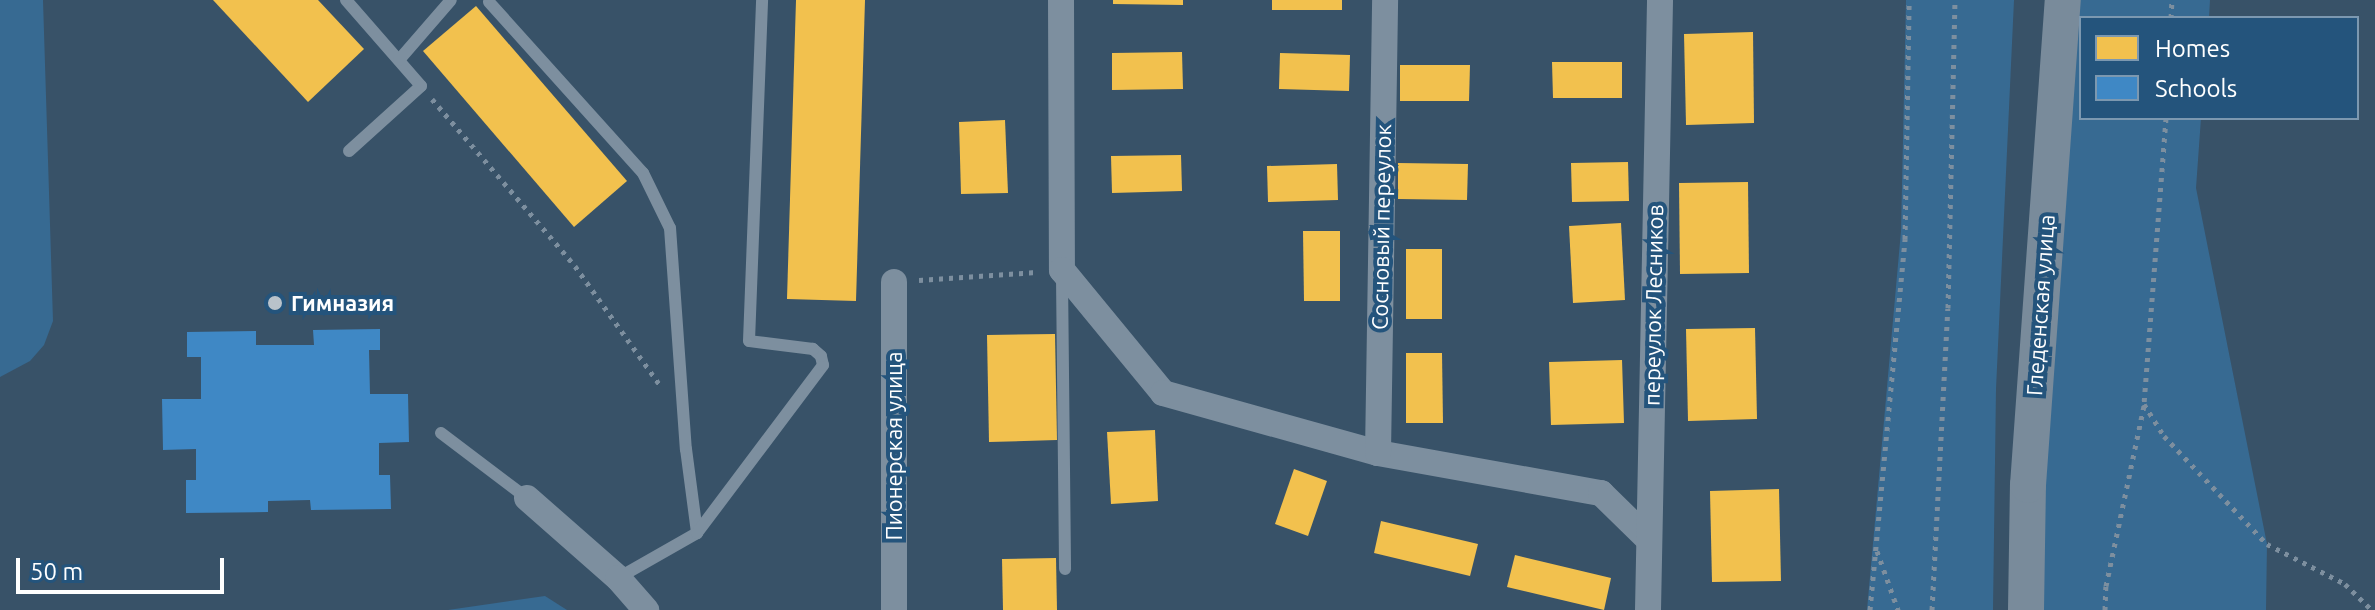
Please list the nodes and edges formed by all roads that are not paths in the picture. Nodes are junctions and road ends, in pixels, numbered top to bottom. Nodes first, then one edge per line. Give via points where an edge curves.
1 (346, 0) edge
2 (451, 0) edge
3 (762, 0) edge
4 (1061, 0) edge
5 (1385, 0) edge
6 (1660, 0) edge
7 (2063, 0) edge
8 (489, 2) dead end
9 (399, 60) junction
10 (349, 151) dead end
11 (1062, 270) junction
12 (894, 282) road end
13 (441, 433) dead end
14 (1378, 453) junction
15 (527, 498) joint
16 (697, 533) junction
17 (1647, 538) junction
18 (1065, 569) dead end
19 (618, 578) junction
20 (646, 610) edge
21 (894, 610) edge
22 (1648, 610) edge
23 (2026, 610) edge

1 - 9 lane
2 - 9 lane
3 - 16 lane via 749,341 813,349 823,365
4 - 11 street
5 - 14 street, Сосновый переулок
6 - 17 street, переулок Лесников
7 - 23 main road, Гледенская улица via 2028,485
8 - 16 lane via 643,173 670,228
9 - 10 lane via 421,86
11 - 14 street via 1163,393
11 - 18 lane
12 - 21 street, Пионерская улица
13 - 15 lane
14 - 17 street via 1601,493
15 - 19 street
16 - 19 lane
17 - 22 street, переулок Лесников
19 - 20 street

